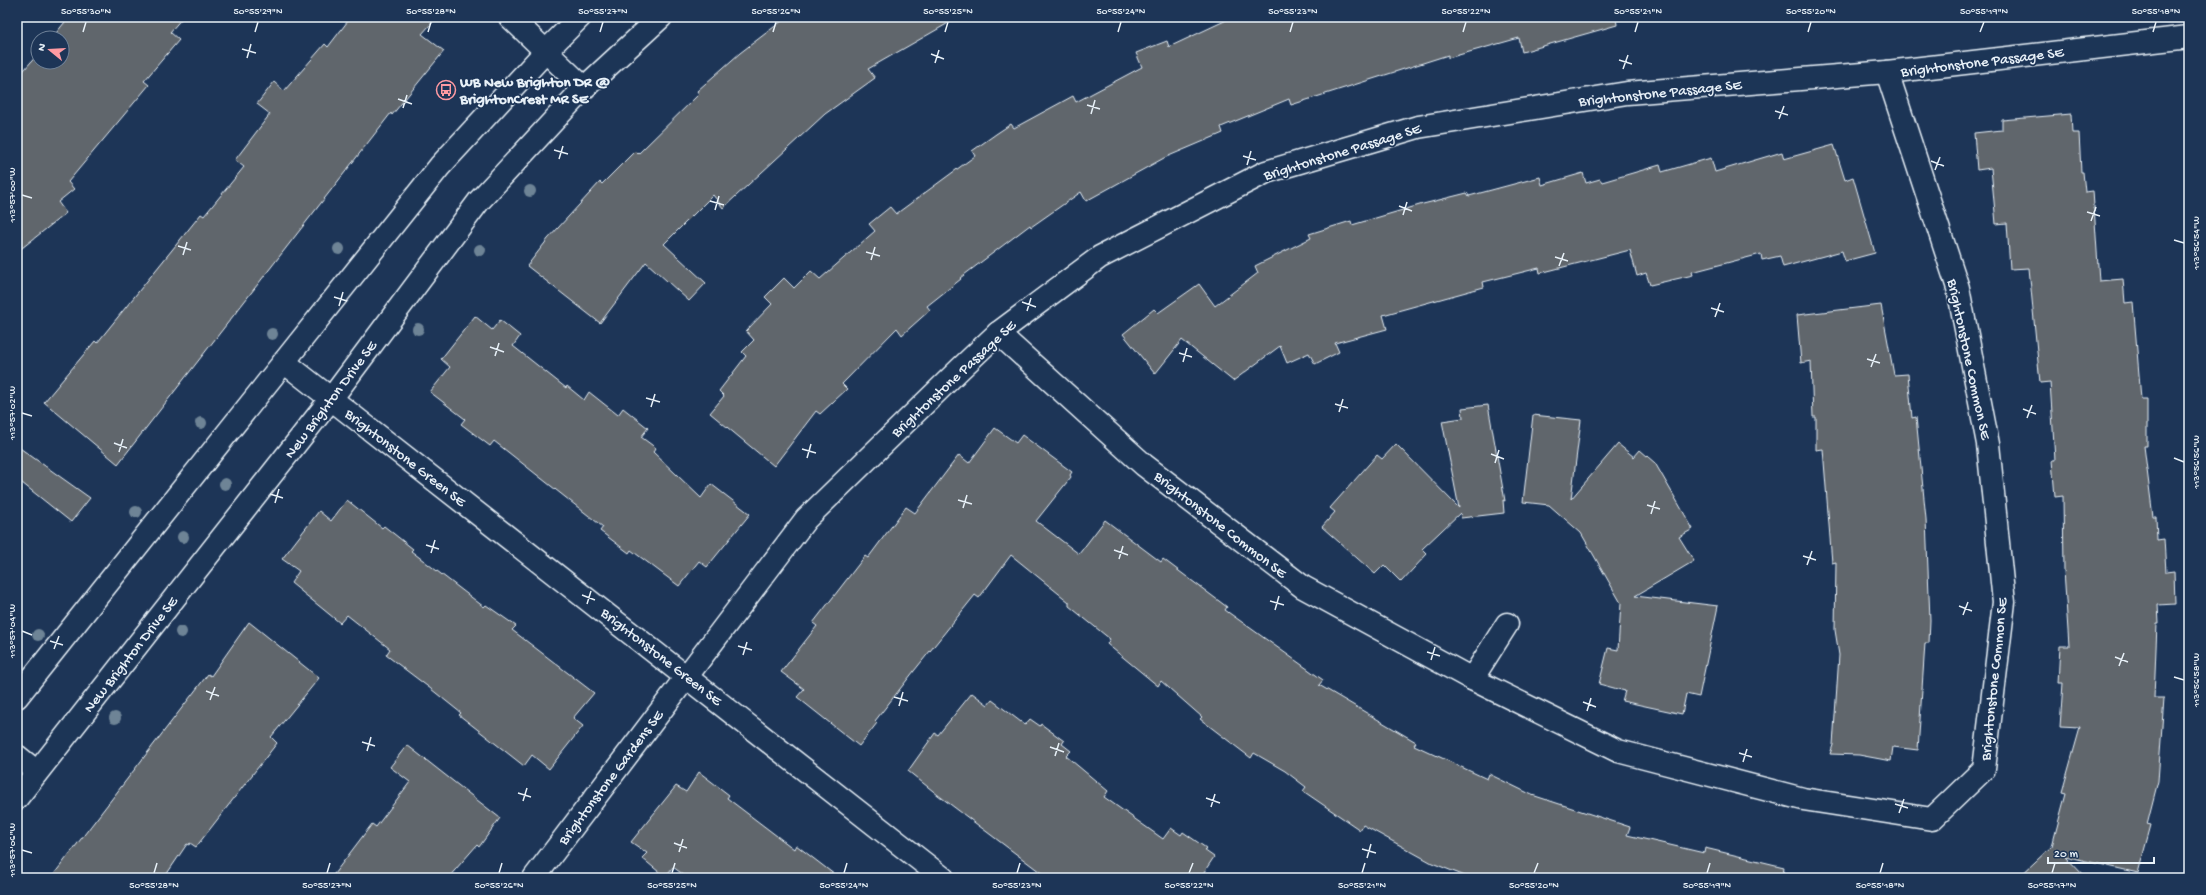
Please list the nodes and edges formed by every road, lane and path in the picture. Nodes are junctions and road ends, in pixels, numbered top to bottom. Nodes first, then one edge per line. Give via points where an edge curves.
1 (510, 17) edge
2 (580, 17) edge
3 (661, 17) edge
4 (2189, 37) edge
5 (547, 50) junction
6 (1887, 72) junction
7 (584, 88) junction
8 (998, 332) junction
9 (284, 362) junction
10 (331, 399) junction
11 (1507, 624) dead end
12 (687, 676) junction
13 (1472, 679) junction
14 (17, 697) edge
15 (17, 756) edge
16 (37, 772) junction
17 (17, 798) edge
18 (534, 878) edge
19 (943, 878) edge

1 - 5 street
2 - 5 street
3 - 7 street, New Brighton Drive SE
4 - 6 street, Brightonstone Passage SE
5 - 7 street
5 - 9 street via 440,166
6 - 8 street, Brightonstone Passage SE via 1627,93 1418,127 1266,172 1100,257
6 - 13 street, Brightonstone Common SE via 1958,288 1988,444 2004,602 1984,769 1932,819 1803,799 1618,751
7 - 10 street, New Brighton Drive SE via 479,201
8 - 12 street, Brightonstone Passage SE via 806,519
8 - 13 street, Brightonstone Common SE via 1144,465 1303,587
9 - 10 street, Brightonstone Green SE
9 - 14 street
10 - 12 street, Brightonstone Green SE
10 - 16 street, New Brighton Drive SE
11 - 13 street
12 - 18 street, Brightonstone Gardens SE
12 - 19 street, Brightonstone Green SE
15 - 16 street
16 - 17 street, New Brighton Drive SE

